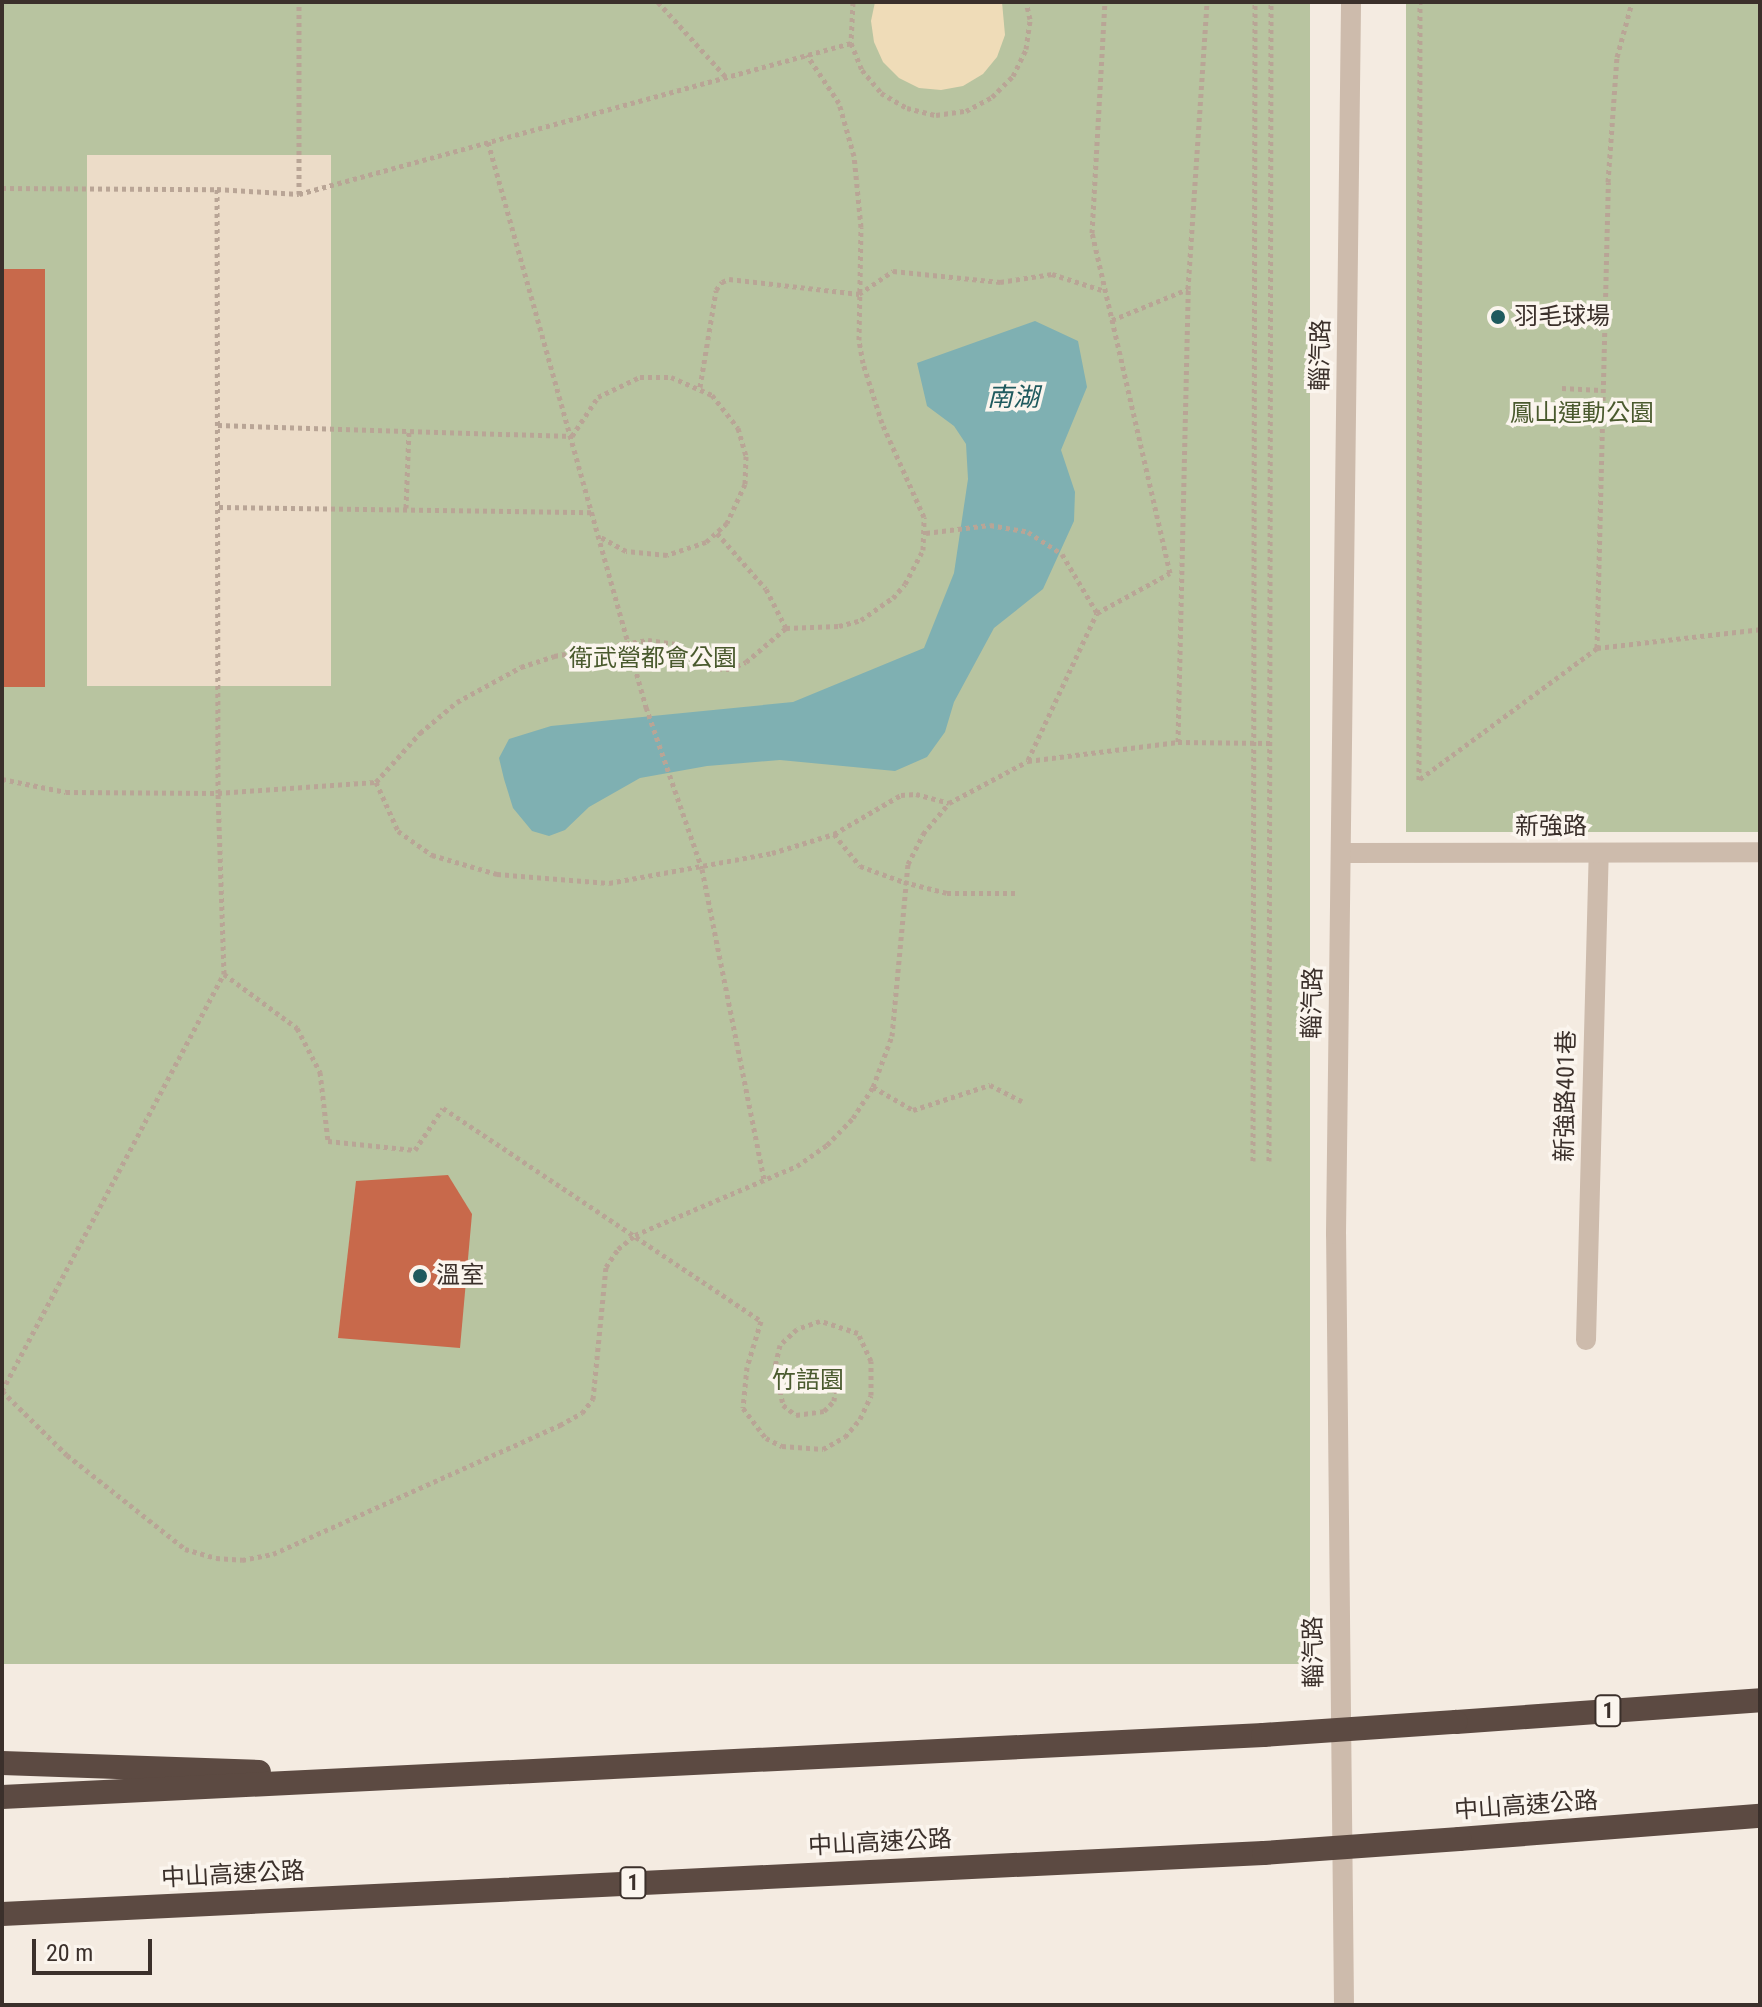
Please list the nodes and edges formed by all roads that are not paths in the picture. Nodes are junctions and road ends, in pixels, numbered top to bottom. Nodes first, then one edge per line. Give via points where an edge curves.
1 (1351, 2) edge
2 (1760, 852) edge
3 (1341, 853) junction
4 (1599, 853) junction
5 (1586, 1340) dead end
6 (1760, 1700) edge
7 (2, 1763) edge
8 (446, 1778) junction
9 (2, 1797) edge
10 (1760, 1816) edge
11 (2, 1914) edge
12 (1344, 2005) edge

1 - 3 street, 輜汽路
2 - 4 street, 新強路
3 - 4 street, 新強路
3 - 12 street, 輜汽路 via 1336,1249
4 - 5 street, 新強路401巷
6 - 8 highway, 1, bridge via 1263,1735
7 - 8 highway
8 - 9 highway, 1
10 - 11 highway, 中山高速公路 / 1, bridge via 1264,1853

